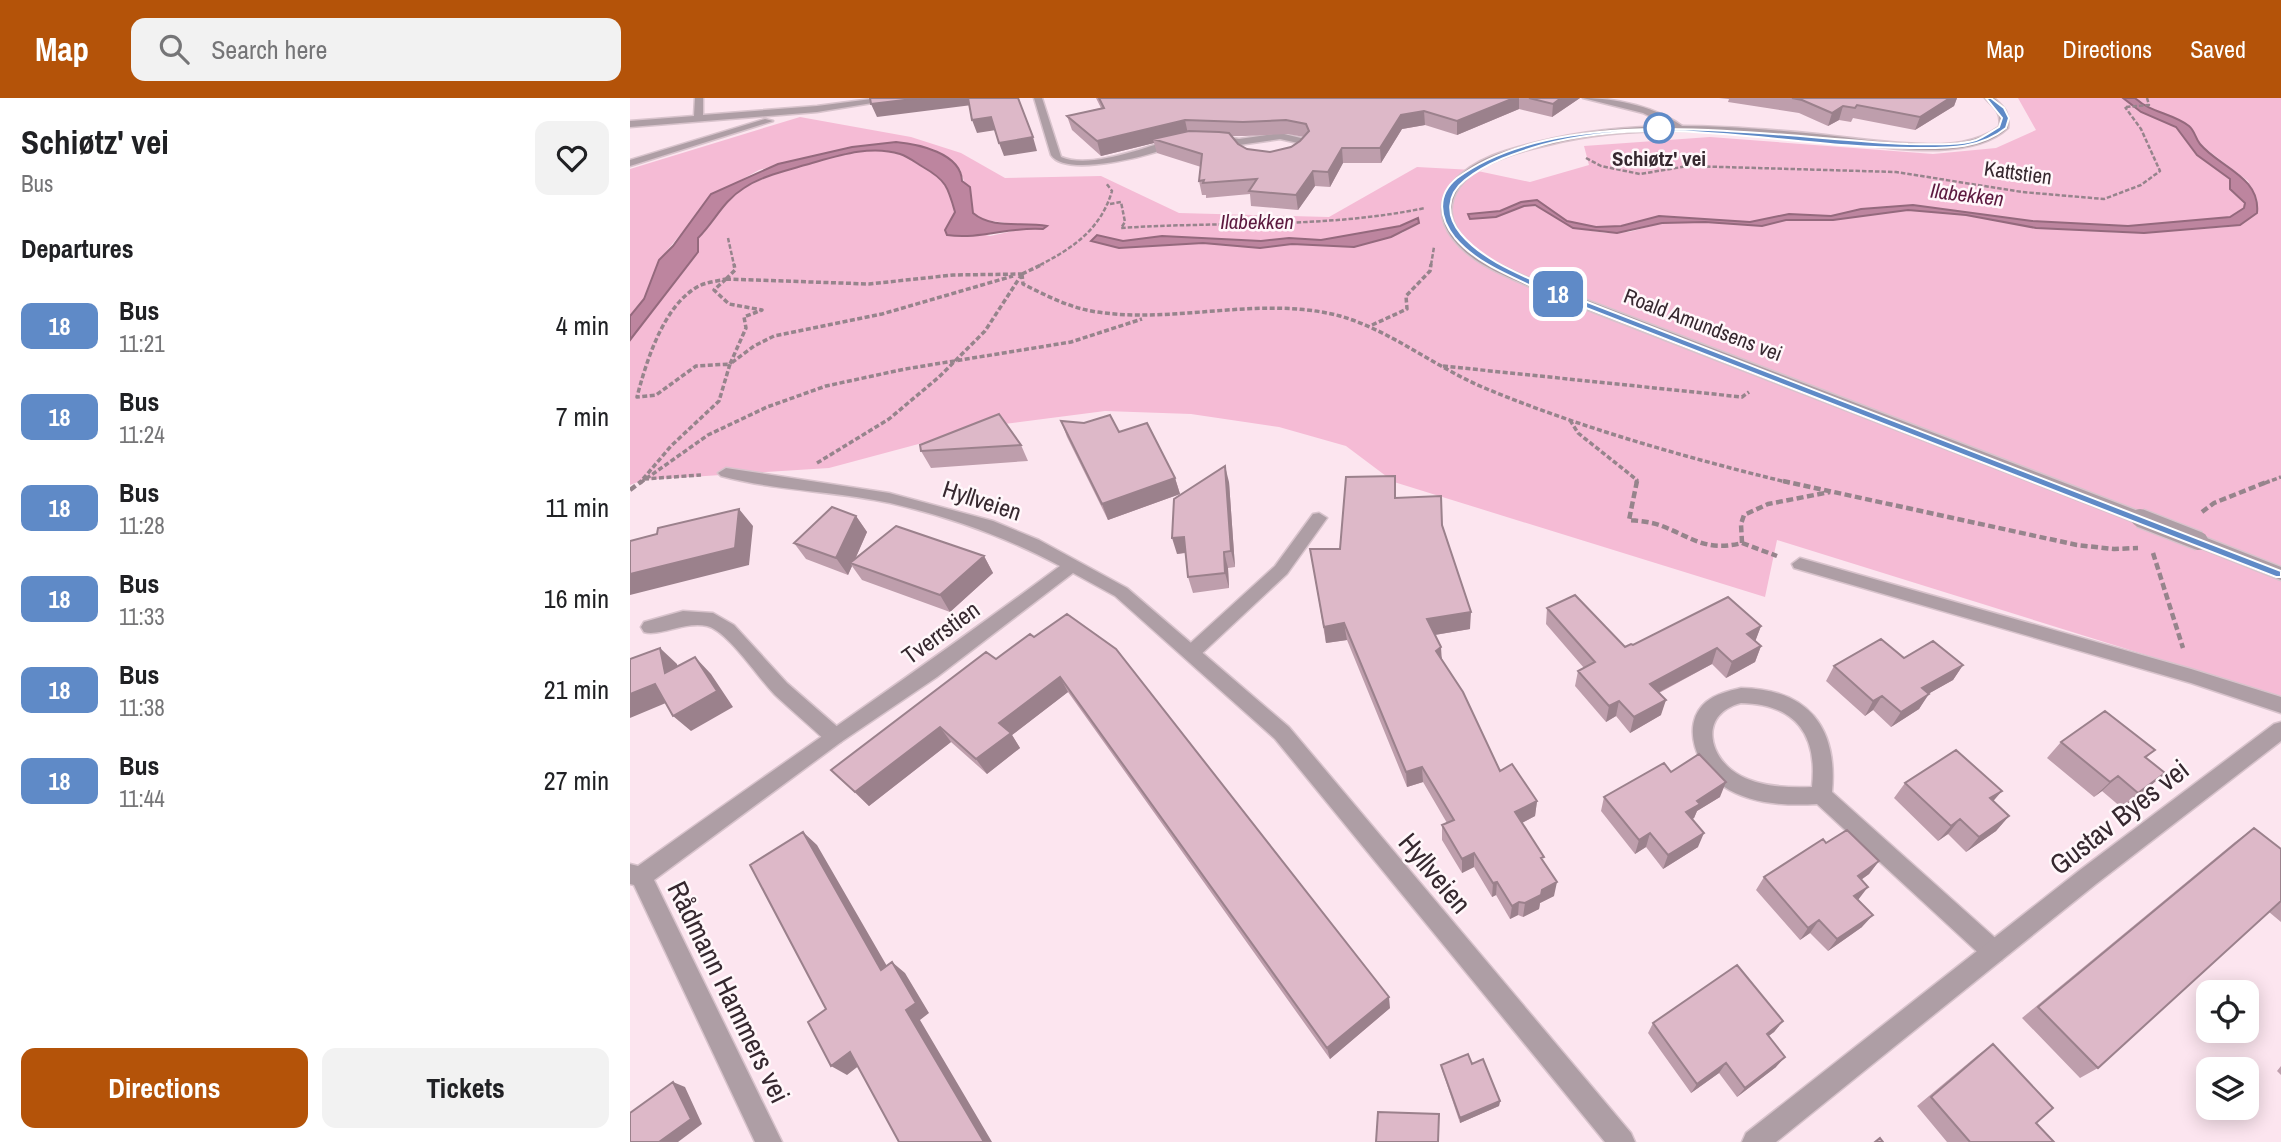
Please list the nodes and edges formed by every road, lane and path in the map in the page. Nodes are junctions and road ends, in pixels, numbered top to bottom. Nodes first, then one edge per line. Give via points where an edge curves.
1 (699, 98) edge
2 (833, 98) edge
3 (899, 98) edge
4 (1038, 98) edge
5 (1587, 98) edge
6 (1989, 98) edge
7 (2147, 98) edge
8 (817, 109) junction
9 (698, 120) junction
10 (630, 124) edge
11 (1680, 128) junction
12 (1197, 138) edge
13 (1560, 138) junction
14 (1185, 139) edge
15 (1239, 142) junction
16 (1241, 154) edge
17 (1278, 160) edge
18 (630, 163) edge
19 (1077, 164) junction
20 (1110, 204) junction
21 (1446, 208) junction
22 (1457, 237) junction
23 (728, 239) dead end
24 (1022, 274) junction
25 (729, 278) junction
26 (1146, 317) junction
27 (1371, 326) junction
28 (955, 360) junction
29 (730, 364) junction
30 (1438, 366) junction
31 (1756, 369) junction
32 (1570, 419) junction
33 (726, 472) joint
34 (2281, 477) edge
35 (643, 479) junction
36 (788, 484) junction
37 (630, 490) edge
38 (1833, 491) junction
39 (2193, 517) dead end
40 (1320, 519) dead end
41 (1742, 543) junction
42 (2139, 548) dead end
43 (2152, 548) dead end
44 (1800, 564) joint
45 (1073, 565) junction
46 (2281, 574) edge
47 (650, 627) dead end
48 (1191, 653) junction
49 (2191, 676) junction
50 (2281, 705) edge
51 (2281, 730) edge
52 (834, 736) junction
53 (1821, 795) junction
54 (635, 876) edge
55 (1994, 952) junction
56 (769, 1142) edge
57 (1622, 1142) edge
58 (1755, 1142) edge

1 - 9 street
2 - 8 street
3 - 8 street
4 - 19 street via 1052,151 1058,159
5 - 11 street via 1646,111
6 - 11 street via 2006,118 2003,128 1963,144 1909,146
7 - 13 path, Kattstien via 2149,105 2125,107 2149,140 2160,171 2141,185 2104,199 2022,192 1896,172 1688,166 1640,174 1601,166
8 - 9 street
8 - 18 street
9 - 10 street
11 - 13 street
12 - 15 street
13 - 21 street via 1513,151 1473,170 1446,197
14 - 19 street
15 - 16 street
15 - 17 street via 1280,136 1302,141 1299,151
19 - 20 path via 1097,173 1112,191
20 - 21 path via 1121,202 1125,222 1121,228 1334,222
20 - 24 path via 1090,232 1063,254
21 - 22 street
22 - 27 path via 1435,242 1430,271 1406,296 1407,309
22 - 31 street, Roald Amundsens vei via 1478,255 1543,288
23 - 25 path via 734,270
24 - 25 path via 953,275 869,284
24 - 26 path via 1023,284 1044,298 1080,310
24 - 28 path via 1009,286 980,337
24 - 29 path via 883,314 774,336
25 - 29 path via 714,290 729,304 762,310 744,317 746,328
25 - 29 path via 699,286 675,307 646,360 637,397 656,395 696,366
26 - 27 path via 1279,310 1345,316
26 - 28 path via 1071,342
27 - 30 path
28 - 35 path via 826,386 767,407 708,435
28 - 36 path via 898,413
29 - 35 path via 719,401
30 - 31 path via 1742,397 1754,388
30 - 32 path
31 - 46 street, Roald Amundsens vei, bridge
32 - 38 path via 1711,464
32 - 41 path via 1578,433 1637,480 1629,520 1660,525 1692,542 1723,549
33 - 35 path
33 - 36 street, Hyllveien
34 - 39 path via 2214,503
35 - 37 path
36 - 45 street, Hyllveien via 889,498 975,522
38 - 41 path via 1768,504 1744,515
38 - 42 path via 2077,545
40 - 48 street via 1281,570
41 - 44 path
43 - 49 path
44 - 49 street
45 - 48 street, Hyllveien via 1121,592
45 - 52 street, Tverrstien via 931,672
47 - 52 street via 683,618 713,620
48 - 57 street, Hyllveien via 1282,733
49 - 50 street
51 - 55 street, Gustav Byes vei
52 - 54 street, Tverrstien
53 - 53 street via 1771,795 1728,778 1704,750 1709,712 1724,701 1754,697 1784,703 1799,713 1820,740 1824,759
53 - 55 street
54 - 56 street, Rådmann Hammers vei
55 - 58 street, Gustav Byes vei

